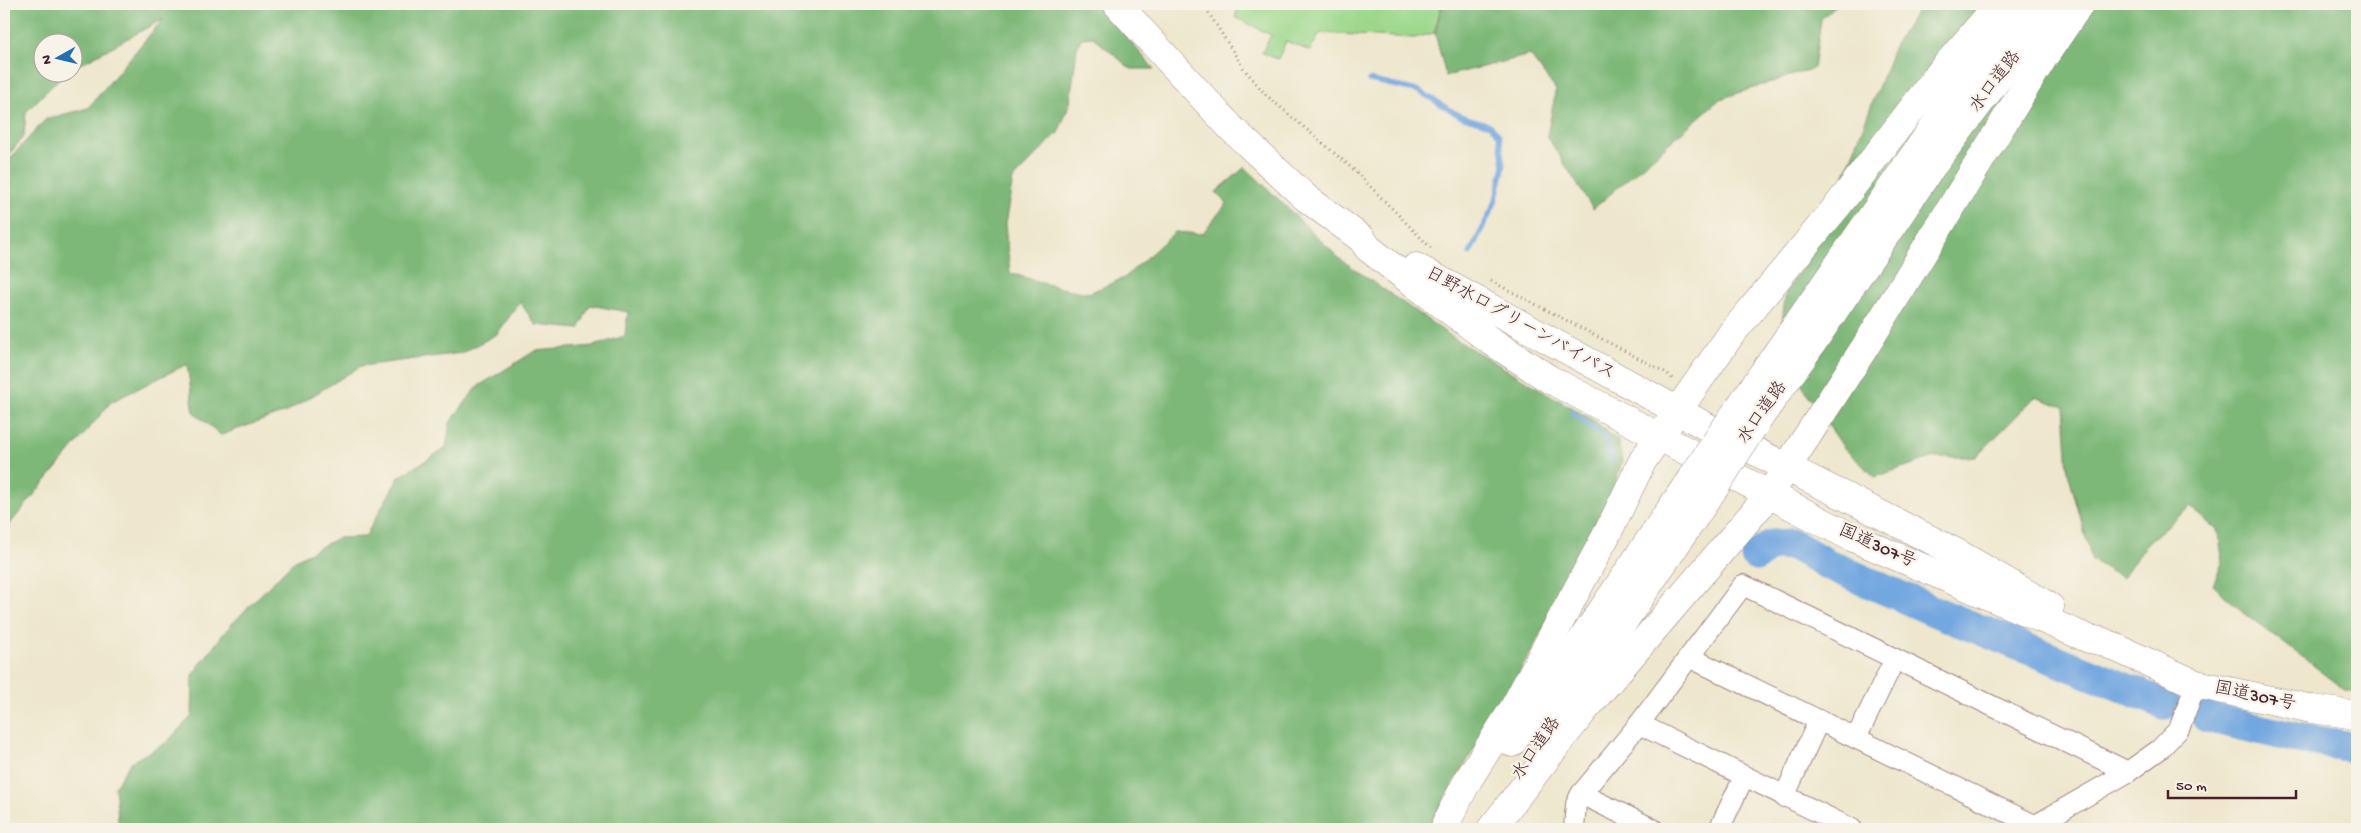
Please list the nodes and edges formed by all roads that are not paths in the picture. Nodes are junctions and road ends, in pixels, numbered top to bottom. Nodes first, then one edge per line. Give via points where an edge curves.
1 (1117, 4) edge
2 (1999, 4) edge
3 (2023, 4) edge
4 (2054, 4) edge
5 (2080, 4) edge
6 (1362, 239) junction
7 (1678, 410) junction
8 (1611, 411) junction
9 (1742, 423) junction
10 (1660, 436) junction
11 (1788, 466) junction
12 (1705, 480) junction
13 (1630, 486) junction
14 (1769, 494) junction
15 (2101, 641) junction
16 (1689, 657) junction
17 (1895, 659) junction
18 (2196, 684) junction
19 (2357, 715) edge
20 (1819, 720) junction
21 (1639, 724) junction
22 (1856, 738) junction
23 (2128, 772) junction
24 (1744, 777) junction
25 (1582, 794) junction
26 (1784, 796) junction
27 (2032, 827) edge
28 (1446, 829) edge
29 (1454, 829) edge
30 (1482, 829) edge
31 (1491, 829) edge
32 (1574, 829) edge
33 (1653, 829) edge
34 (1719, 829) edge
35 (1852, 829) edge

1 - 6 highway, 日野水口グリーンバイパス via 1232,129 1306,198
2 - 7 highway via 1942,70 1839,204 1732,333
3 - 9 highway, 水口道路 via 1958,91
4 - 9 highway, 水口道路 via 1933,165 1810,346
5 - 11 highway
6 - 7 highway, 日野水口グリーンバイパス via 1372,241
6 - 8 highway, 日野水口グリーンバイパス via 1368,248 1488,339 1549,379
7 - 10 highway
7 - 11 highway, 国道307号
8 - 10 highway, 日野水口グリーンバイパス
8 - 13 highway via 1632,448
9 - 12 highway, 水口道路, bridge
10 - 13 highway
10 - 14 highway, 国道307号
11 - 14 highway
11 - 15 highway, 国道307号 via 1959,554 2094,632
12 - 29 highway, 水口道路
12 - 30 highway, 水口道路
13 - 28 highway via 1513,708 1468,780 1446,822
14 - 15 highway, 国道307号 via 1851,537 2089,639
14 - 31 highway via 1582,713
15 - 18 highway, 国道307号
16 - 17 street via 1743,585
16 - 20 street
16 - 21 street
17 - 22 street
17 - 23 street
18 - 19 highway, 国道307号 via 2312,709
18 - 23 street via 2179,728 2160,749
20 - 22 street
20 - 26 street
21 - 24 street
21 - 25 street
22 - 27 street
23 - 27 street
24 - 26 street
24 - 34 street
25 - 32 street via 1576,804
25 - 33 street
26 - 35 street

